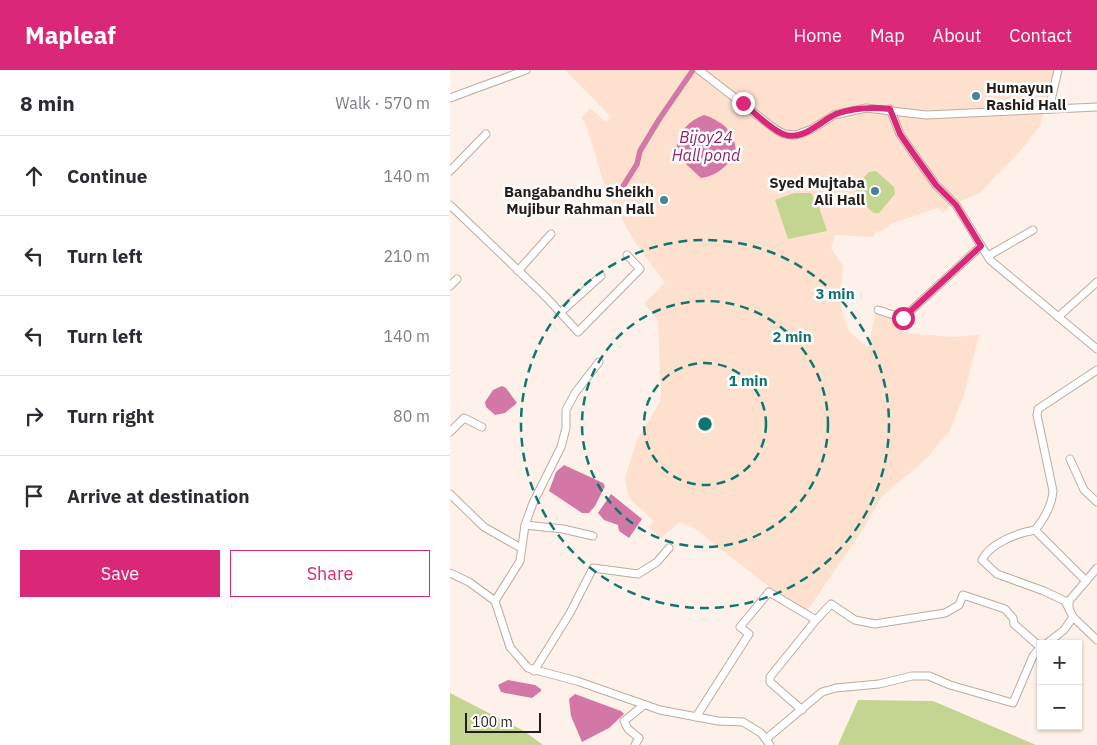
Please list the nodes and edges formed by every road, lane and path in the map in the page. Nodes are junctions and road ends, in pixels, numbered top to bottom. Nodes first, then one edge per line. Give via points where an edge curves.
1 (526, 70) edge
2 (699, 70) edge
3 (1058, 70) edge
4 (450, 98) edge
5 (1097, 106) edge
6 (890, 109) junction
7 (1049, 109) junction
8 (486, 134) dead end
9 (450, 171) edge
10 (450, 205) edge
11 (1033, 230) dead end
12 (550, 234) dead end
13 (981, 246) junction
14 (627, 255) dead end
15 (988, 256) junction
16 (518, 270) junction
17 (601, 276) dead end
18 (457, 279) dead end
19 (1097, 282) edge
20 (450, 286) edge
21 (878, 310) dead end
22 (561, 312) junction
23 (1058, 317) junction
24 (1097, 349) edge
25 (599, 362) dead end
26 (1097, 370) edge
27 (482, 427) dead end
28 (450, 432) edge
29 (1070, 458) dead end
30 (450, 494) edge
31 (1097, 502) edge
32 (525, 525) junction
33 (1035, 530) junction
34 (593, 536) dead end
35 (521, 548) junction
36 (669, 548) dead end
37 (1097, 568) edge
38 (450, 572) edge
39 (1086, 581) junction
40 (494, 601) junction
41 (1069, 609) junction
42 (1073, 617) junction
43 (816, 620) junction
44 (1049, 640) edge
45 (1097, 640) edge
46 (1037, 641) edge
47 (1037, 655) edge
48 (534, 670) junction
49 (644, 705) junction
50 (802, 710) junction
51 (696, 717) junction
52 (768, 742) edge
53 (635, 745) edge

1 - 4 street
2 - 6 street via 775,129 788,135 806,132 845,111
3 - 7 street
5 - 7 street
6 - 7 street via 926,115
6 - 13 street via 900,134 936,185 956,205
8 - 9 street
10 - 16 street
11 - 15 street
12 - 16 street
13 - 15 street
13 - 21 street via 903,318
14 - 22 street via 640,269 578,332
15 - 23 street
16 - 22 street
17 - 22 street
18 - 20 street
19 - 23 street
23 - 24 street
25 - 32 street via 566,410 561,447
26 - 33 street via 1038,409 1053,491
27 - 28 street via 464,418
29 - 31 street via 1084,490
30 - 35 street via 484,527
32 - 34 street
32 - 35 street
33 - 39 street
33 - 41 street via 1021,533 986,552 982,560 997,574 1065,601
35 - 40 street via 520,561
36 - 48 street via 657,562 638,574 593,568 570,613
37 - 39 street
38 - 40 street
39 - 41 street via 1068,601
40 - 48 street via 510,647 528,668
41 - 42 street
42 - 44 street via 1064,630
42 - 45 street
43 - 46 street via 831,604 855,620 888,624 946,613 959,606 963,595 1005,609 1014,624
43 - 50 street via 770,677 770,682
43 - 51 street via 769,592 740,627 749,634
47 - 50 street via 1013,703 929,676 912,676 822,692
48 - 49 street
49 - 51 street
49 - 53 street via 624,721 639,738
50 - 52 street
51 - 52 street via 743,722

